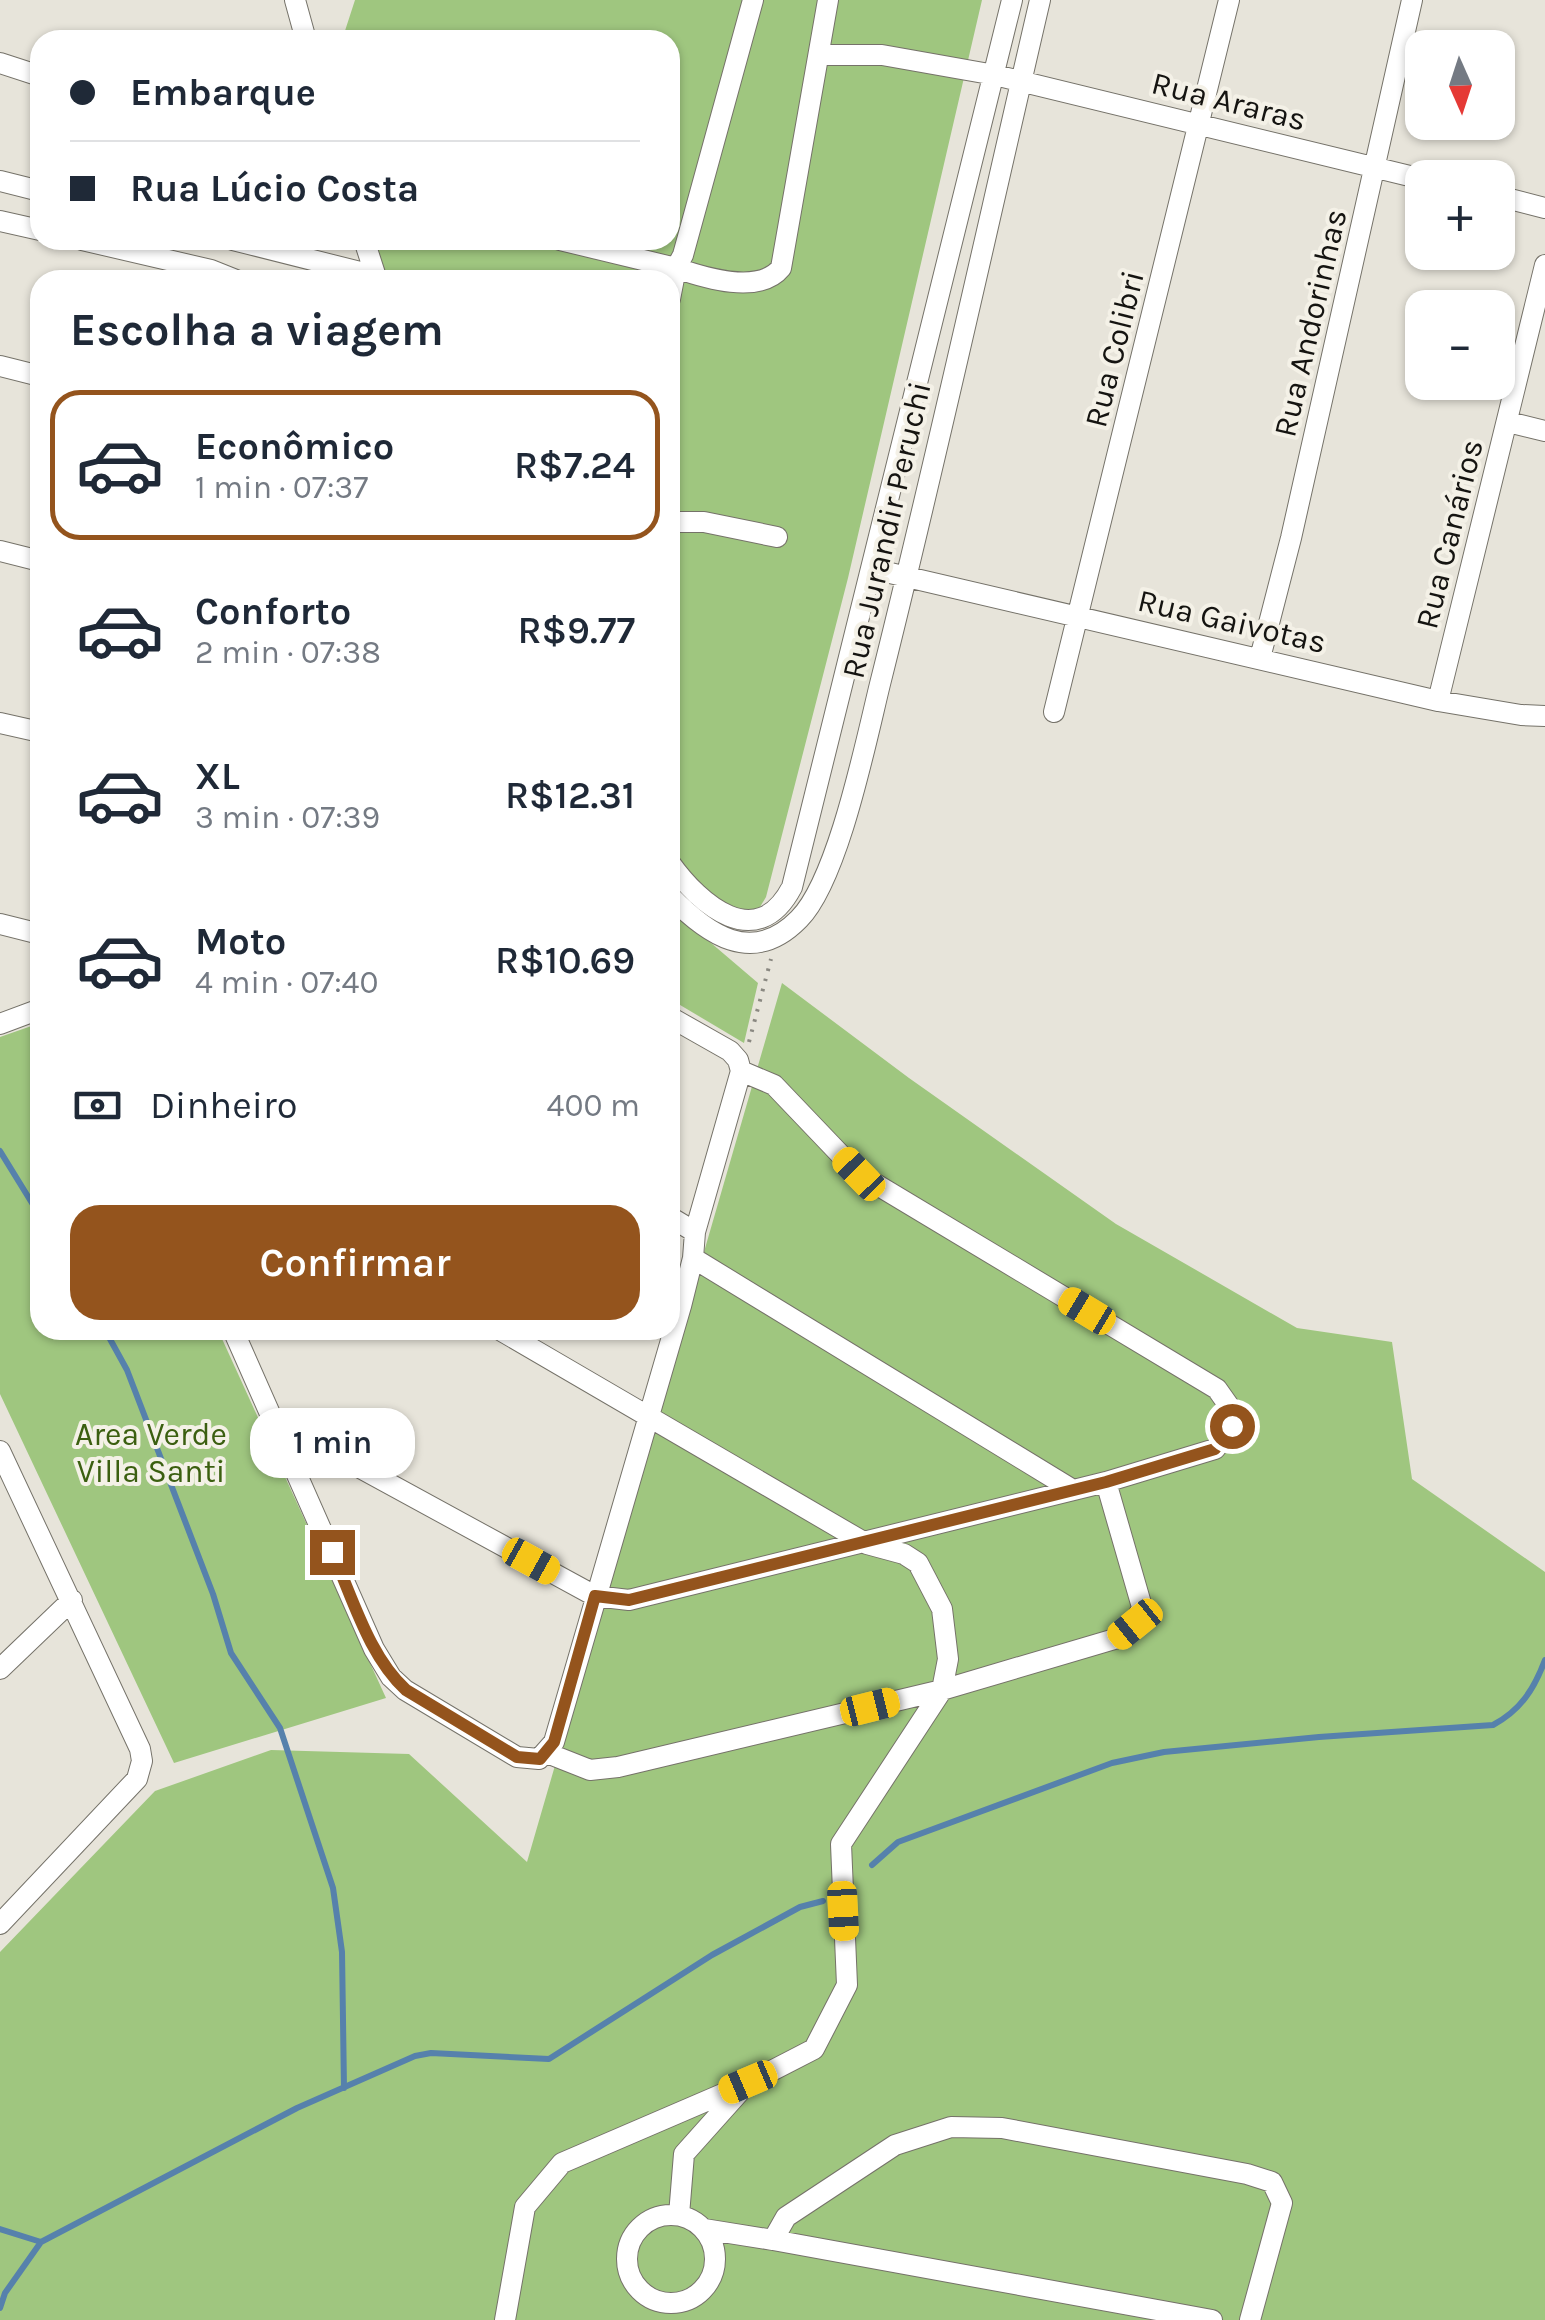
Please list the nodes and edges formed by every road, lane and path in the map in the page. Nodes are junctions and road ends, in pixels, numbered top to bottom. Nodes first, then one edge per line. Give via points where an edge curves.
1 (295, 0) edge
2 (753, 0) edge
3 (828, 0) edge
4 (1012, 0) edge
5 (1040, 0) edge
6 (1229, 0) edge
7 (1412, 0) edge
8 (303, 30) edge
9 (818, 55) junction
10 (0, 62) edge
11 (30, 72) edge
12 (995, 75) junction
13 (1021, 81) junction
14 (1200, 126) junction
15 (1376, 168) junction
16 (1405, 174) edge
17 (0, 181) edge
18 (30, 188) edge
19 (1515, 200) edge
20 (1545, 208) edge
21 (0, 221) edge
22 (30, 228) edge
23 (125, 250) edge
24 (271, 250) edge
25 (601, 250) edge
26 (1545, 265) edge
27 (676, 268) junction
28 (211, 270) edge
29 (346, 270) edge
30 (0, 366) edge
31 (30, 374) edge
32 (1508, 422) junction
33 (1545, 430) edge
34 (680, 522) edge
35 (776, 538) dead end
36 (0, 551) edge
37 (30, 558) edge
38 (873, 569) junction
39 (907, 576) junction
40 (1079, 616) junction
41 (1260, 658) junction
42 (1438, 701) junction
43 (1054, 712) dead end
44 (1545, 716) edge
45 (0, 723) edge
46 (30, 730) edge
47 (680, 875) edge
48 (680, 906) edge
49 (0, 924) edge
50 (30, 932) edge
51 (777, 934) junction
52 (30, 1013) edge
53 (680, 1023) edge
54 (0, 1024) edge
55 (741, 1070) junction
56 (680, 1224) edge
57 (695, 1232) junction
58 (693, 1258) junction
59 (680, 1302) edge
60 (238, 1340) edge
61 (518, 1340) edge
62 (669, 1340) edge
63 (647, 1414) junction
64 (276, 1422) junction
65 (0, 1451) edge
66 (1106, 1482) junction
67 (1073, 1490) junction
68 (866, 1544) junction
69 (595, 1596) junction
70 (72, 1600) junction
71 (0, 1669) edge
72 (942, 1690) junction
73 (547, 1753) junction
74 (0, 1924) edge
75 (748, 2082) junction
76 (679, 2216) junction
77 (704, 2228) junction
78 (772, 2240) junction
79 (661, 2312) edge
80 (505, 2320) edge
81 (1212, 2320) edge
82 (1250, 2320) edge

1 - 8 street
2 - 27 street
3 - 9 street
4 - 12 street, Rua Jurandir Peruchi
5 - 13 street, Rua Jurandir Peruchi
6 - 14 street, Rua Colibri
7 - 15 street, Rua Andorinhas
9 - 12 street, Rua Araras via 882,55
9 - 27 street via 781,268 754,283
10 - 11 street
12 - 13 street, Rua Araras
12 - 38 street, Rua Jurandir Peruchi
13 - 14 street, Rua Araras
13 - 39 street, Rua Jurandir Peruchi
14 - 15 street, Rua Araras
14 - 40 street, Rua Colibri
15 - 16 street, Rua Araras
15 - 41 street, Rua Andorinhas
17 - 18 street
19 - 20 street
21 - 22 street
23 - 28 street
24 - 29 street
25 - 27 street
26 - 32 street, Rua Canários
30 - 31 street
32 - 33 street
32 - 42 street, Rua Canários
34 - 35 street
36 - 37 street
38 - 39 street, Rua Gaivotas
38 - 47 street, Rua Jurandir Peruchi via 786,899 768,916 736,918 702,900
39 - 40 street, Rua Gaivotas
39 - 51 street, Rua Jurandir Peruchi via 844,825 808,908
40 - 41 street, Rua Gaivotas
40 - 43 street, Rua Colibri
41 - 42 street, Rua Gaivotas
42 - 44 street, Rua Gaivotas
45 - 46 street
48 - 51 street via 718,937 740,942
49 - 50 street
51 - 55 path
52 - 54 street
53 - 55 street via 730,1052
55 - 57 street
55 - 66 street via 774,1085 859,1174 1216,1389 1229,1406 1232,1426 1215,1449
56 - 57 street
57 - 58 street
58 - 59 street
58 - 67 street
60 - 64 street
61 - 63 street
62 - 63 street
63 - 68 street
63 - 69 street
64 - 69 street
64 - 73 street via 392,1677 517,1757 540,1759
65 - 70 street
66 - 67 street
66 - 72 street via 1142,1607 1135,1624 1118,1638
67 - 68 street
68 - 69 street via 629,1600
68 - 72 street via 904,1554 926,1578 942,1609 948,1659
69 - 73 street
70 - 71 street
70 - 74 street via 140,1750 141,1770
72 - 73 street via 618,1767 590,1770
72 - 75 street via 841,1844 846,1986 814,2049
75 - 76 street via 684,2154
75 - 80 street via 562,2163 525,2208
76 - 77 street
76 - 79 street via 640,2227 627,2251 630,2278
77 - 78 street
77 - 79 street via 715,2254 710,2280
78 - 81 street
78 - 82 street via 786,2217 895,2144 951,2126 1002,2128 1272,2182 1282,2203

